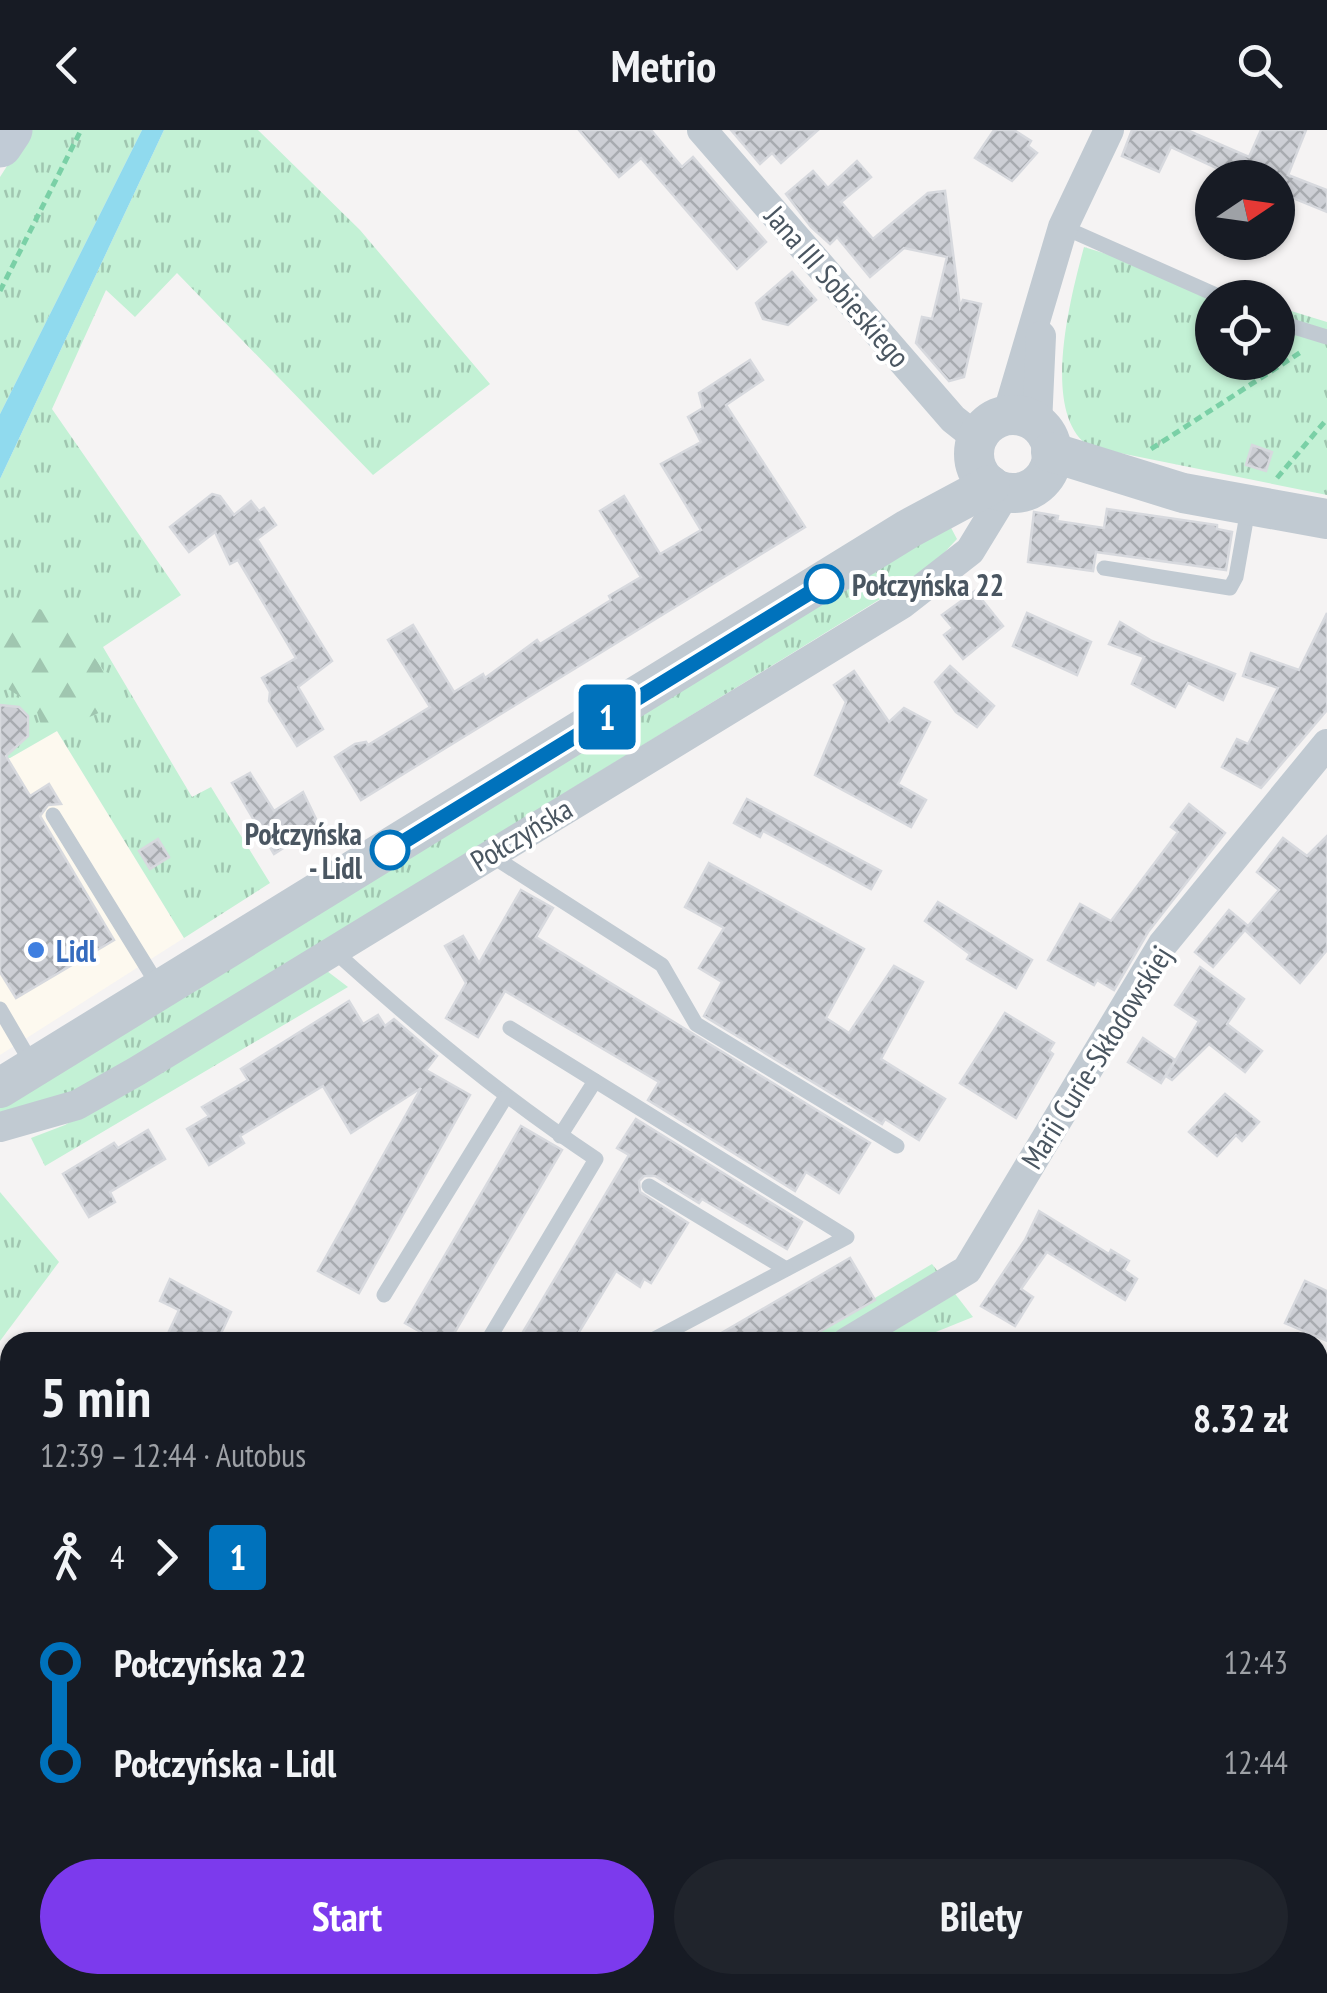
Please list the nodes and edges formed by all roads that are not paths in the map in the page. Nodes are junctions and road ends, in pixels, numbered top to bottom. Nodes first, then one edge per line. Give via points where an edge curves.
1 (10, 130) edge
2 (702, 130) edge
3 (1109, 130) edge
4 (0, 144) edge
5 (1063, 227) junction
6 (1195, 286) edge
7 (1295, 327) edge
8 (1327, 337) edge
9 (1011, 457) junction
10 (1259, 496) junction
11 (1327, 519) edge
12 (1104, 568) dead end
13 (1327, 744) edge
14 (53, 814) dead end
15 (489, 854) junction
16 (332, 949) junction
17 (162, 991) junction
18 (0, 1009) edge
19 (510, 1028) dead end
20 (34, 1067) junction
21 (596, 1081) junction
22 (0, 1088) edge
23 (504, 1098) junction
24 (0, 1127) edge
25 (560, 1136) junction
26 (897, 1146) dead end
27 (649, 1186) dead end
28 (786, 1270) junction
29 (384, 1295) dead end
30 (493, 1332) edge
31 (668, 1332) edge
32 (864, 1332) edge

1 - 4 main road
2 - 9 street, Jana III Sobieskiego via 953,419
3 - 5 street
5 - 6 lane
5 - 9 street via 1040,308 1042,400
7 - 8 lane
9 - 10 street via 1184,493
9 - 15 street, Połczyńska via 970,551 918,593
9 - 17 street, Połczyńska via 908,529
10 - 11 street
10 - 12 lane via 1230,588
13 - 32 street, Marii Curie-Skłodowskiej via 1164,944 967,1270
14 - 17 lane
15 - 16 street, Połczyńska
15 - 26 lane via 662,965 696,1024
16 - 23 lane
16 - 24 street, Połczyńska via 77,1105
17 - 20 street, Połczyńska
18 - 20 lane
19 - 21 lane
20 - 22 street, Połczyńska
21 - 25 lane
21 - 28 lane via 847,1237
23 - 25 lane
23 - 29 lane
25 - 30 lane via 596,1160
27 - 28 lane
28 - 31 lane

